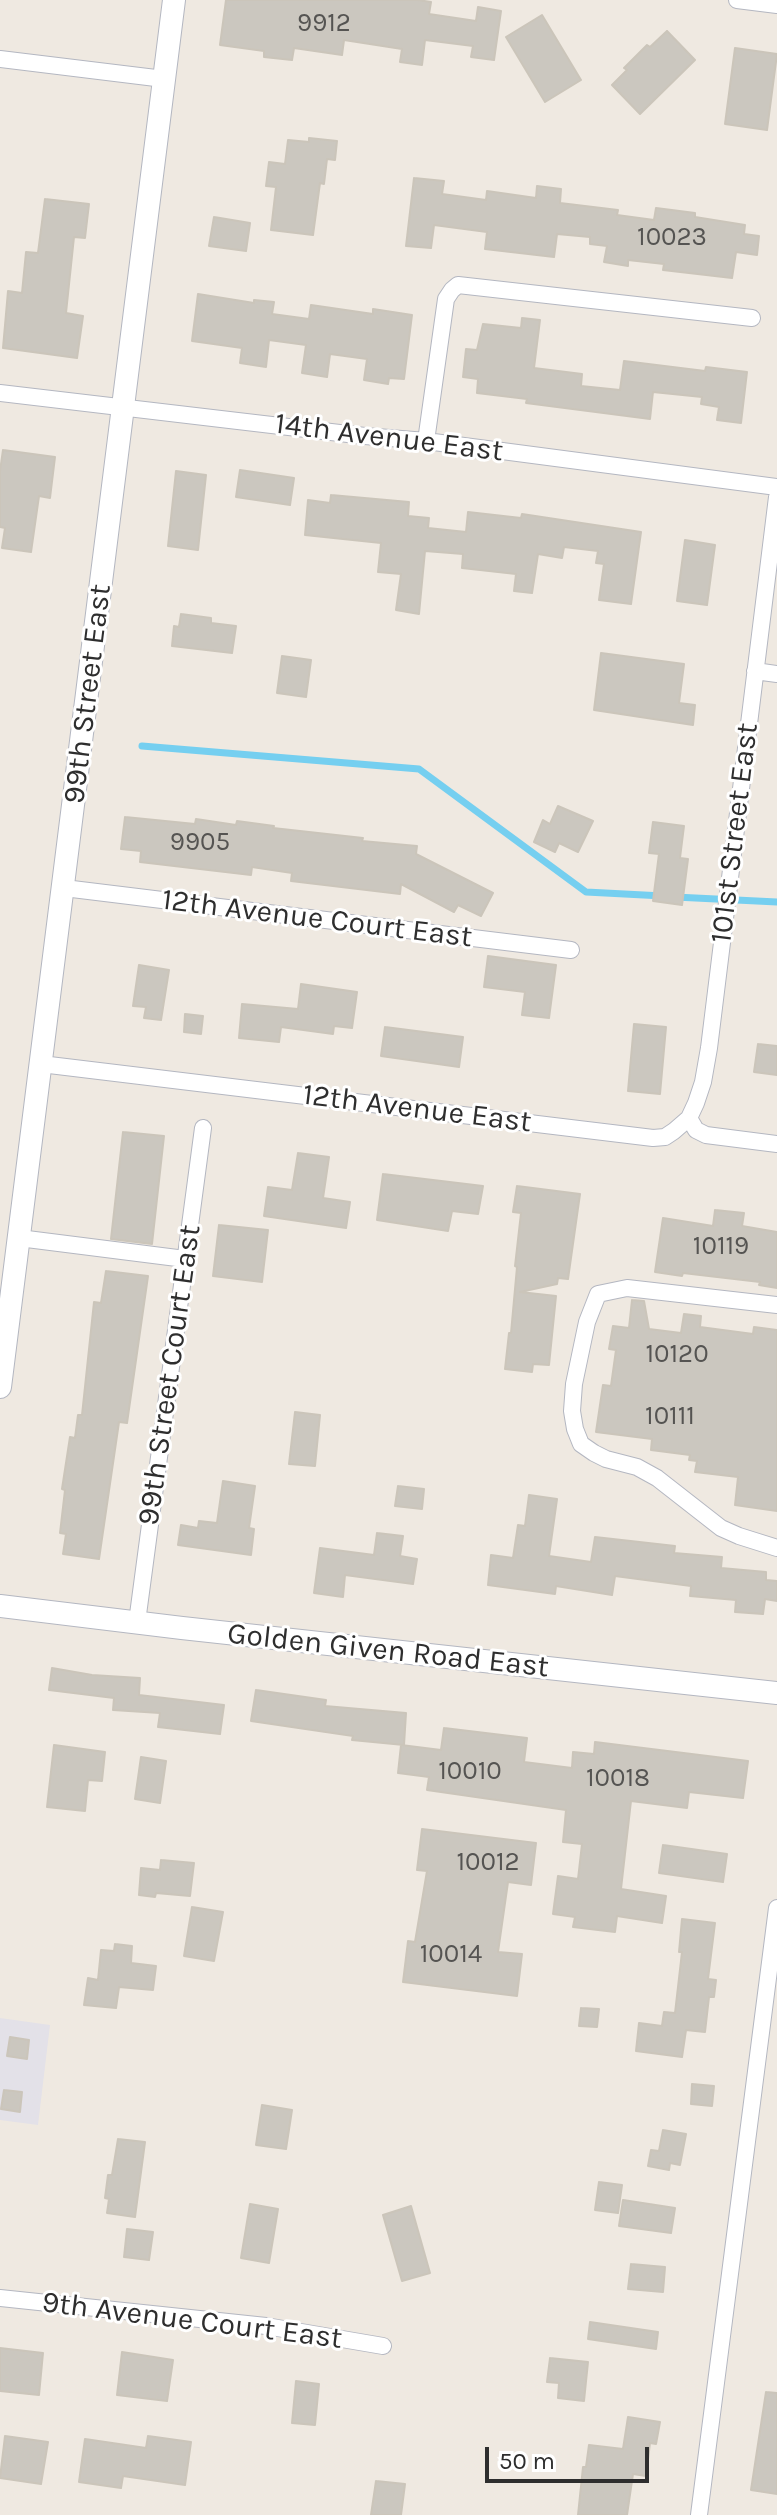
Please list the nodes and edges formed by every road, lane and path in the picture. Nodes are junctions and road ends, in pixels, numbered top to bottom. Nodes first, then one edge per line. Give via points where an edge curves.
1 (174, 0) edge
2 (737, 0) edge
3 (777, 5) edge
4 (0, 59) edge
5 (164, 79) junction
6 (752, 318) dead end
7 (0, 393) edge
8 (124, 407) junction
9 (426, 441) junction
10 (777, 487) edge
11 (777, 497) edge
12 (755, 671) junction
13 (777, 674) edge
14 (64, 888) junction
15 (571, 950) dead end
16 (41, 1064) junction
17 (689, 1118) junction
18 (203, 1128) dead end
19 (777, 1144) edge
20 (19, 1238) junction
21 (185, 1259) junction
22 (777, 1305) edge
23 (0, 1387) edge
24 (777, 1548) edge
25 (0, 1606) edge
26 (137, 1622) junction
27 (777, 1693) edge
28 (777, 1908) edge
29 (0, 2298) edge
30 (383, 2346) dead end
31 (699, 2515) edge

1 - 5 street, 99th Street East
2 - 3 street
4 - 5 street
5 - 8 street, 99th Street East
6 - 9 street via 458,285 446,299
7 - 8 street, 14th Avenue East
8 - 9 street, 14th Avenue East
8 - 14 street, 99th Street East
9 - 10 street, 14th Avenue East
11 - 12 street, 101st Street East
12 - 13 street
12 - 17 street, 101st Street East via 709,1048
14 - 15 street, 12th Avenue Court East
14 - 16 street, 99th Street East
16 - 17 street, 12th Avenue East via 653,1138 665,1137
16 - 20 street, 99th Street East
17 - 19 street via 706,1135
18 - 21 street, 99th Street Court East
20 - 21 street
20 - 23 street, 99th Street East
21 - 26 street, 99th Street Court East
22 - 24 street via 627,1288 598,1294 587,1322 572,1411 581,1444 657,1478 721,1528
25 - 26 street, Golden Given Road East
26 - 27 street, Golden Given Road East
28 - 31 street
29 - 30 street, 9th Avenue Court East via 266,2326

